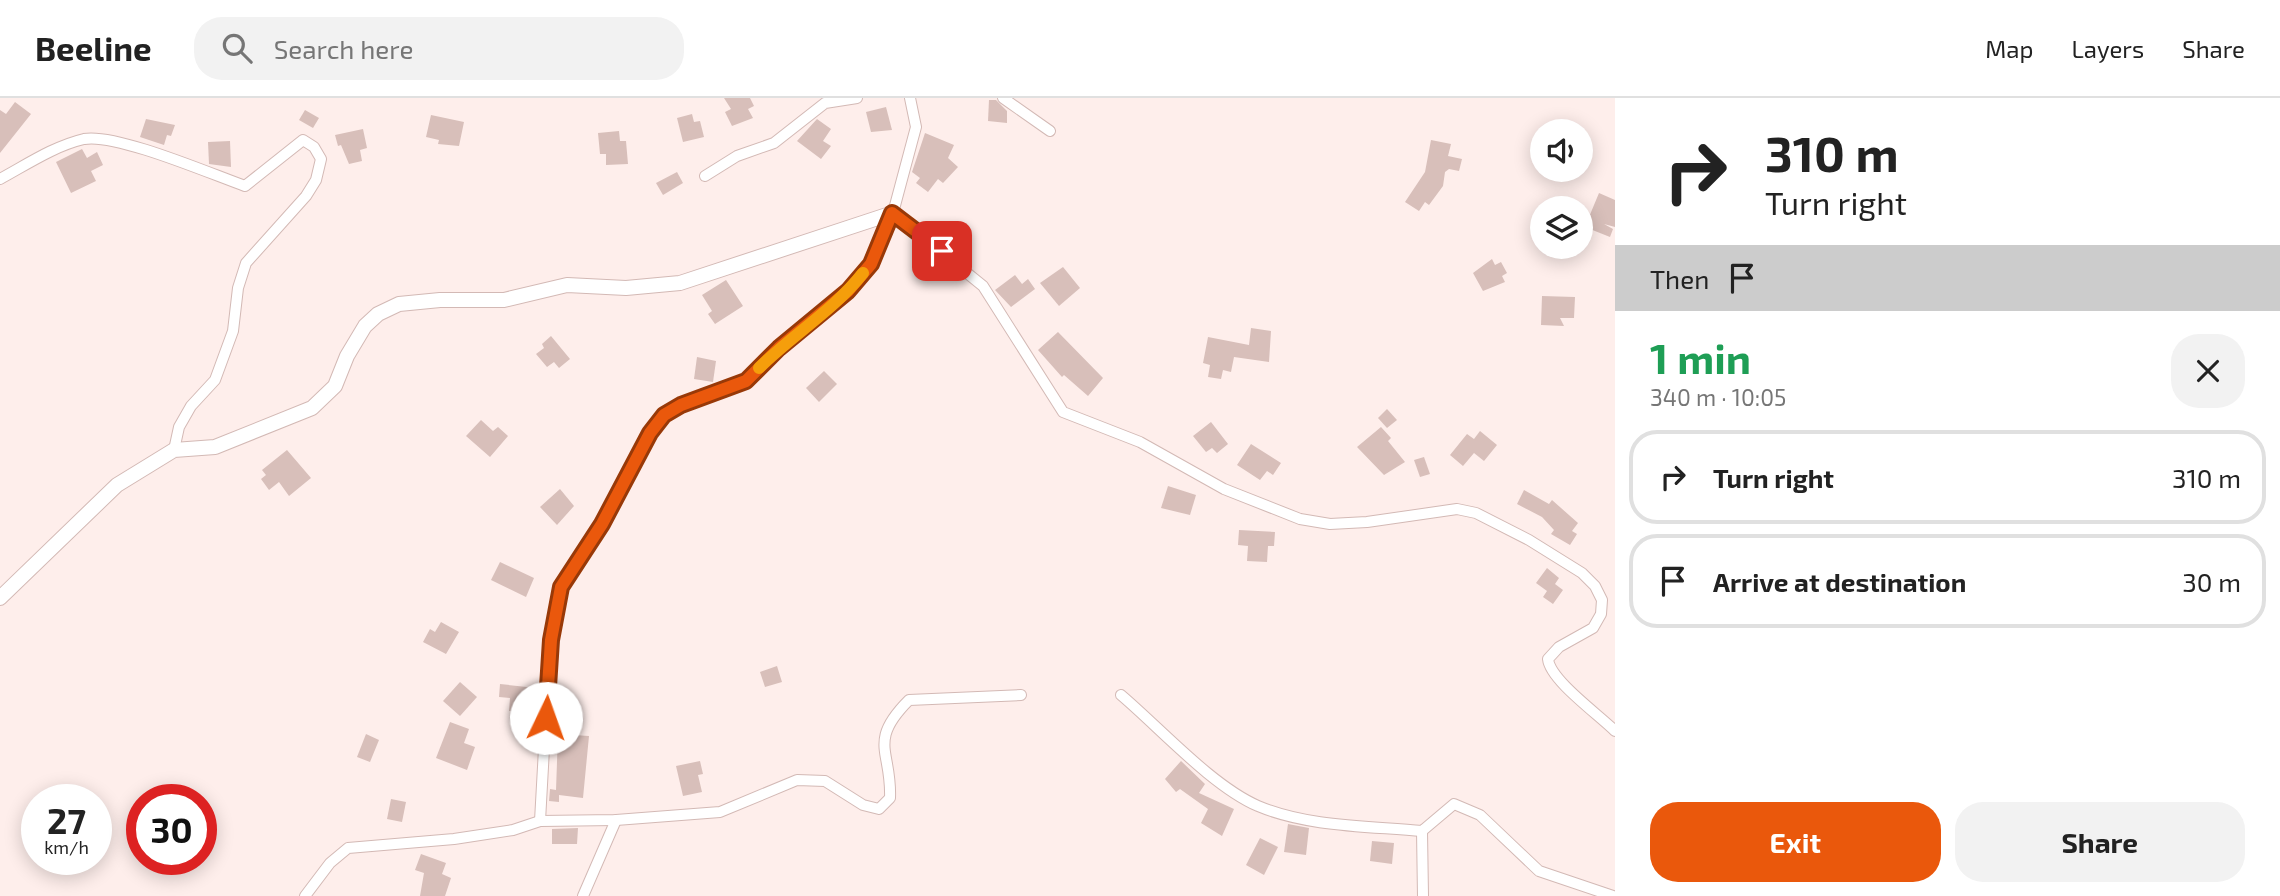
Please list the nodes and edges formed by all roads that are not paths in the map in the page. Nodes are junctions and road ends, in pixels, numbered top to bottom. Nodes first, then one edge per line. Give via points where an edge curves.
1 (857, 98) edge
2 (910, 98) edge
3 (1003, 98) edge
4 (1050, 131) dead end
5 (705, 176) dead end
6 (0, 179) edge
7 (892, 213) junction
8 (174, 450) junction
9 (0, 598) edge
10 (1021, 695) dead end
11 (1121, 695) dead end
12 (1615, 731) edge
13 (615, 820) junction
14 (540, 821) junction
15 (1422, 831) junction
16 (304, 896) edge
17 (583, 896) edge
18 (1423, 896) edge
19 (1613, 896) edge

1 - 5 street via 825,103 774,143 737,156
2 - 7 street via 916,127
3 - 4 street
6 - 8 street via 47,153 86,139 125,144 245,186 303,140 314,147 321,159 316,180 287,220 246,262 233,331 215,380 191,406
7 - 8 street via 680,283 626,288 567,285 504,300 399,304 365,326 335,386 312,408 215,447
7 - 12 street via 983,286 1063,412 1140,442 1224,489 1300,519 1367,522 1457,509 1476,513 1529,540 1582,573 1598,593 1601,614 1593,628 1559,647 1548,659 1549,669
7 - 14 street via 871,264 848,291 746,381 681,405 664,415 650,433 602,524 561,587 551,640
8 - 9 street via 117,485
10 - 13 street via 909,700 890,719 884,739 890,798 879,809 863,805 825,781 797,780 720,812
11 - 15 street via 1228,789 1259,806 1323,822
13 - 14 street
13 - 17 street
14 - 16 street via 454,839 348,848
15 - 18 street
15 - 19 street via 1454,804 1480,815 1539,871

